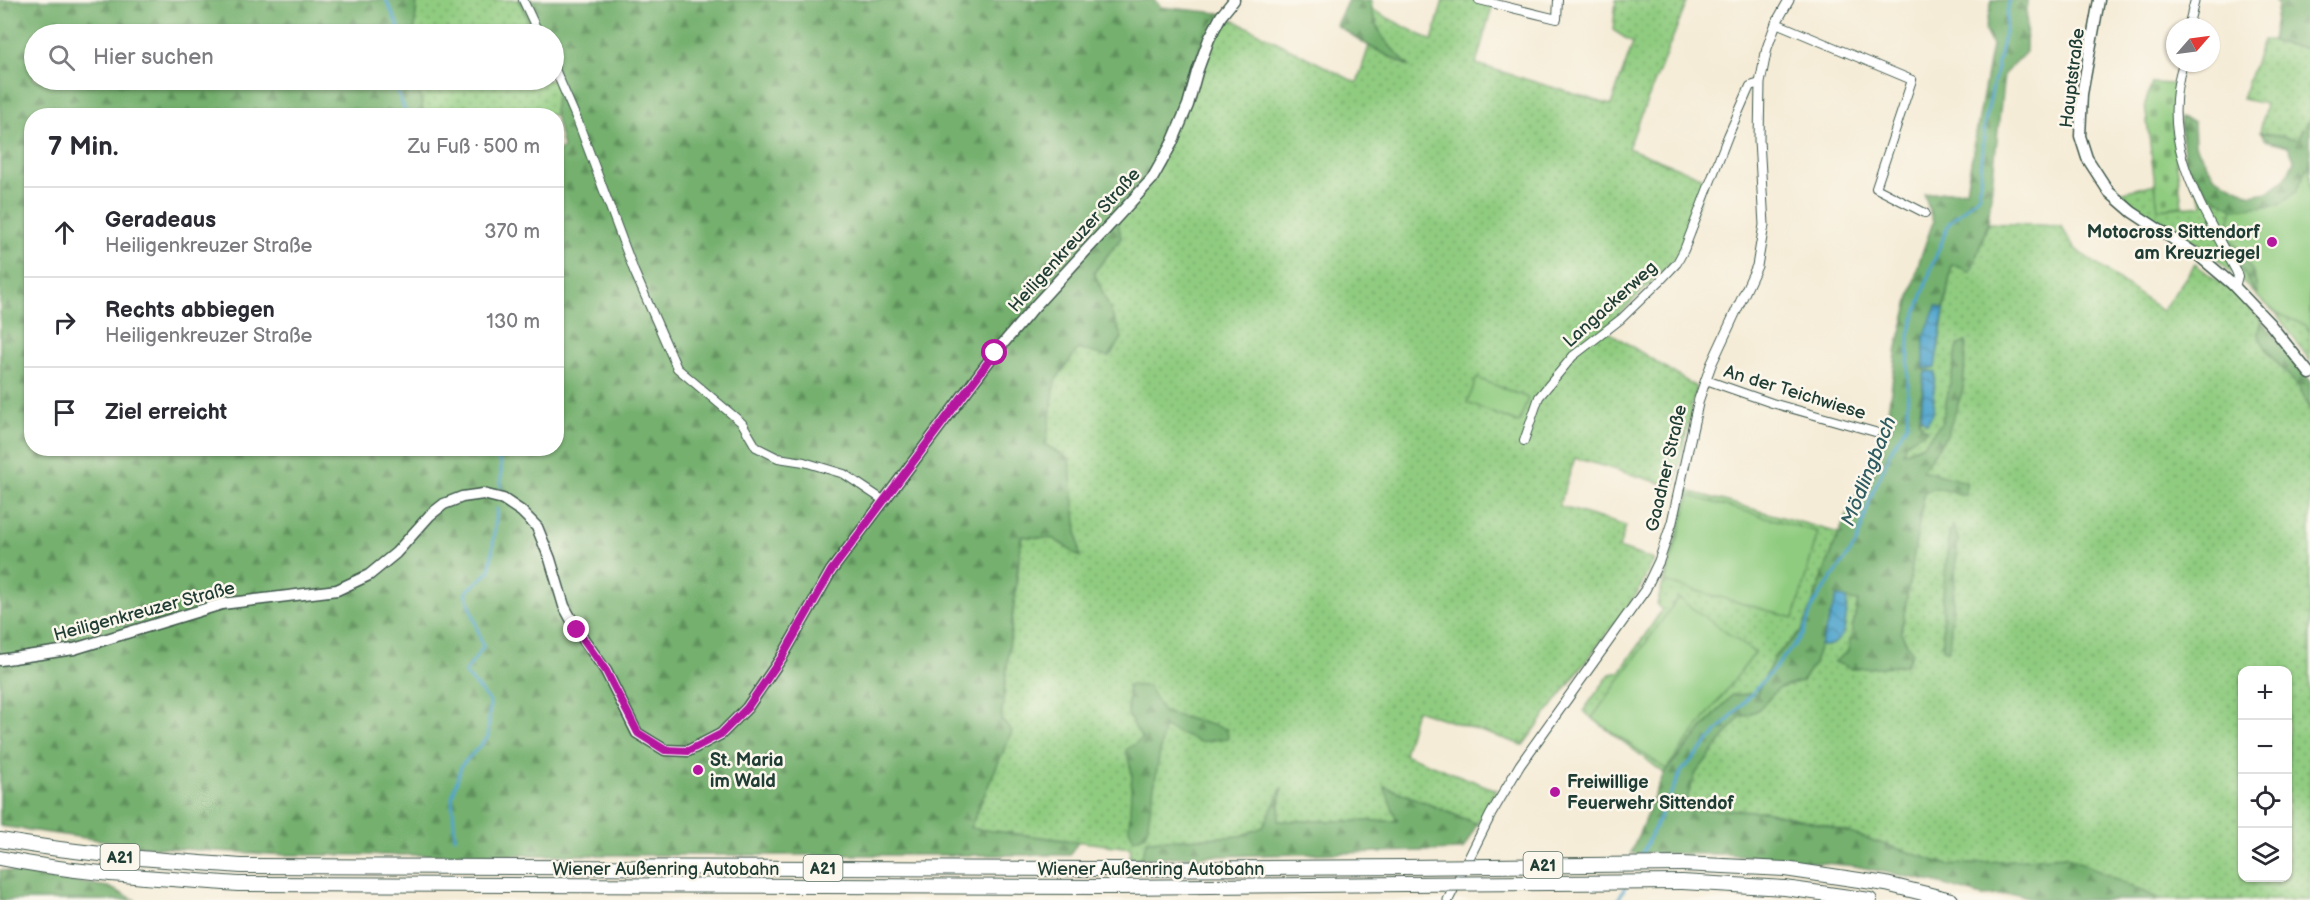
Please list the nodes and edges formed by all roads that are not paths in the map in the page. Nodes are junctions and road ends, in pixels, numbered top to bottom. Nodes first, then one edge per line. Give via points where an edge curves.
1 (523, 0) edge
2 (1234, 0) edge
3 (1479, 0) edge
4 (1558, 0) edge
5 (1789, 0) edge
6 (2099, 0) edge
7 (2195, 0) edge
8 (2190, 18) edge
9 (1776, 23) junction
10 (534, 24) edge
11 (2180, 72) edge
12 (1760, 83) junction
13 (564, 90) edge
14 (1925, 213) dead end
15 (2235, 287) junction
16 (2310, 374) edge
17 (1706, 380) junction
18 (1875, 432) dead end
19 (1524, 441) dead end
20 (884, 500) junction
21 (0, 660) edge
22 (0, 840) edge
23 (0, 858) edge
24 (1448, 900) edge
25 (1870, 900) edge
26 (1951, 900) edge

1 - 10 street
2 - 20 main road, Heiligenkreuzer Straße via 1209,39 1188,105 1152,179 995,353
3 - 4 street via 1557,20
5 - 9 street, Gaadner Straße
6 - 15 main road, Hauptstraße via 2082,94 2080,136 2087,158 2109,192 2199,256
7 - 8 street
9 - 12 street, Gaadner Straße
9 - 14 street via 1912,80 1876,188
11 - 15 street via 2176,108 2178,148 2202,210 2236,271
12 - 17 street, Gaadner Straße via 1764,225 1758,266
12 - 19 street, Langackerweg via 1750,86 1677,262 1621,319 1573,356 1539,397
13 - 20 street via 634,272 677,368 742,423 756,447 778,458 844,474
15 - 16 main road, Hauptstraße
17 - 18 street, An der Teichwiese
17 - 24 street, Gaadner Straße via 1672,522 1645,590 1520,765
20 - 21 main road, Heiligenkreuzer Straße via 831,571 782,657 747,708 721,734 688,751 665,750 638,733 606,671 564,606 537,527 503,499 483,494 444,504 369,575 337,590 222,604 75,649
22 - 26 highway, Wiener Außenring Autobahn / A21, bridge via 144,859 241,866 1095,869 1682,864 1796,871 1886,884
23 - 25 highway, Wiener Außenring Autobahn / A21, bridge via 100,873 237,884 1106,888 1682,882 1785,888

